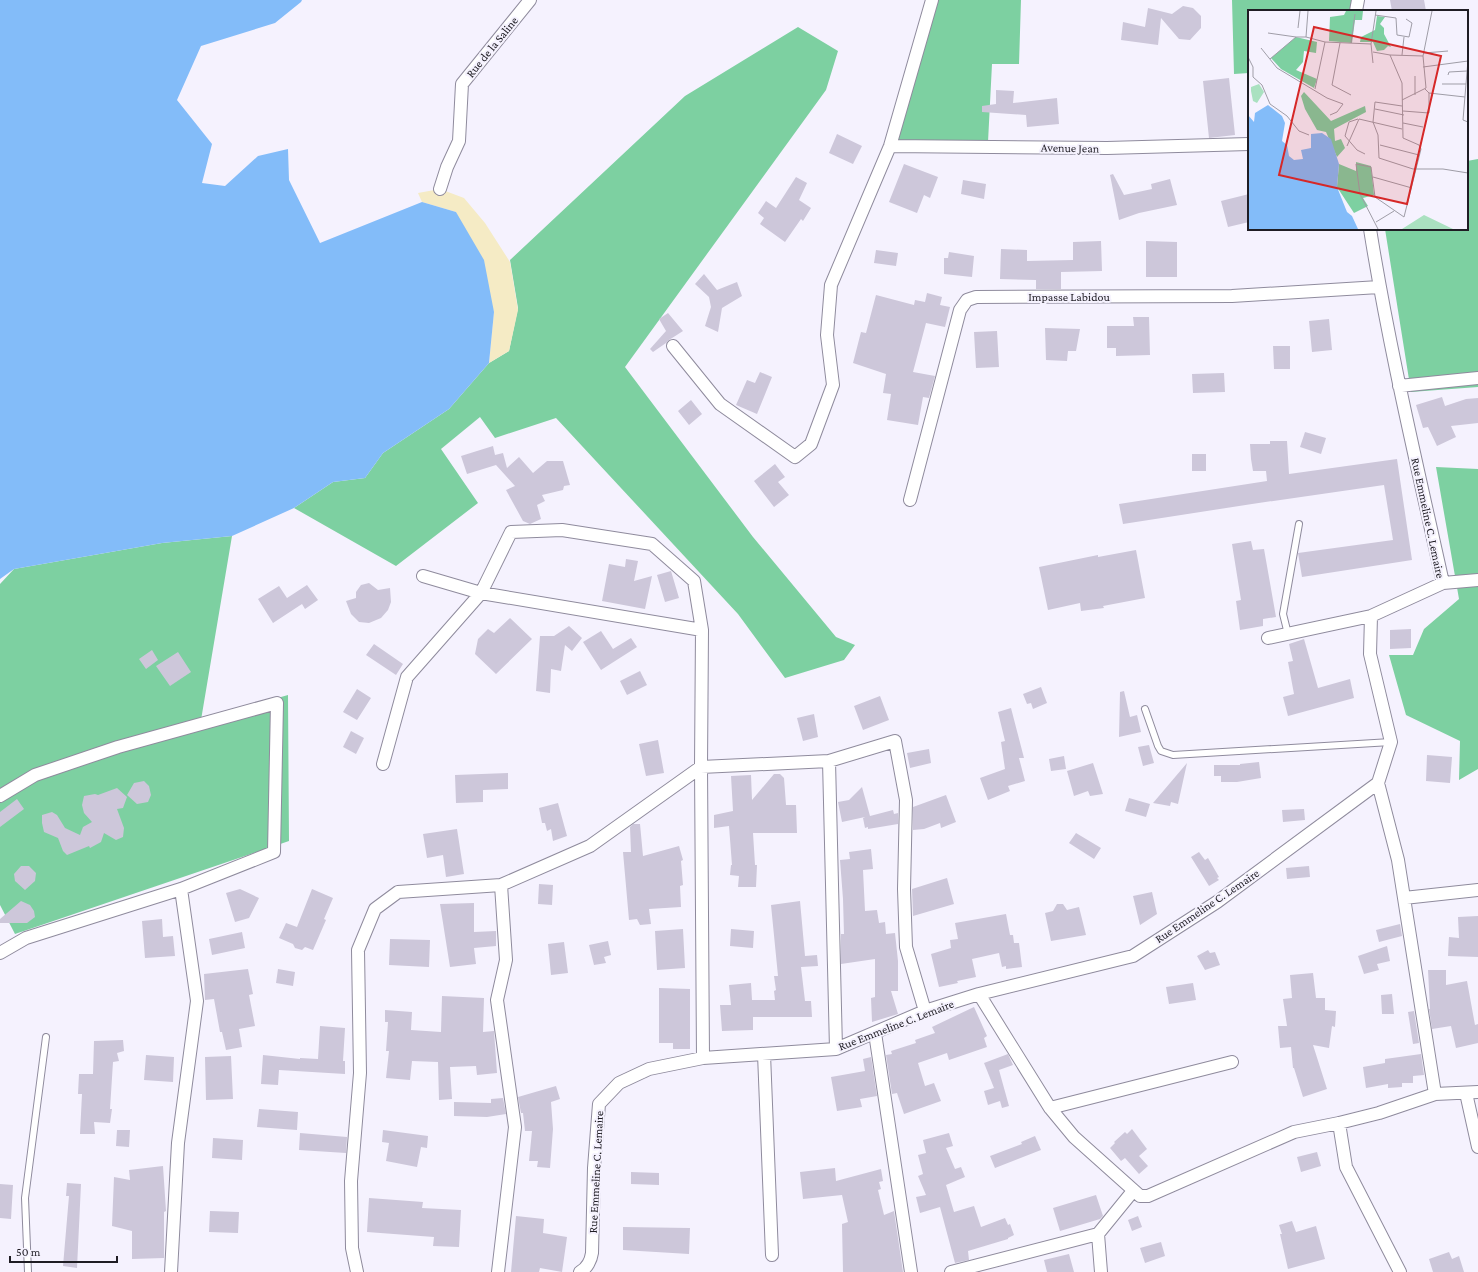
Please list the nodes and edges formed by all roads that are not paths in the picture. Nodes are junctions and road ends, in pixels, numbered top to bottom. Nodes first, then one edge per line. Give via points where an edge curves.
1 (530, 0) edge
2 (932, 0) edge
3 (1358, 0) edge
4 (1356, 10) edge
5 (1248, 144) edge
6 (890, 146) junction
7 (440, 189) dead end
8 (1370, 230) edge
9 (1379, 287) junction
10 (673, 346) dead end
11 (1478, 378) edge
12 (1399, 386) junction
13 (910, 500) dead end
14 (1299, 524) dead end
15 (423, 576) dead end
16 (1478, 580) edge
17 (1443, 583) junction
18 (481, 592) junction
19 (1371, 616) junction
20 (702, 630) junction
21 (1288, 634) junction
22 (1268, 638) dead end
23 (1145, 708) dead end
24 (1391, 742) junction
25 (829, 761) junction
26 (383, 764) dead end
27 (701, 767) junction
28 (1378, 783) junction
29 (0, 796) edge
30 (501, 885) junction
31 (181, 889) junction
32 (1478, 890) edge
33 (1404, 898) junction
34 (0, 953) edge
35 (980, 994) junction
36 (925, 1011) junction
37 (875, 1033) junction
38 (46, 1037) dead end
39 (836, 1049) junction
40 (764, 1054) junction
41 (703, 1058) junction
42 (1232, 1062) dead end
43 (1472, 1092) edge
44 (1436, 1094) junction
45 (1050, 1108) junction
46 (1339, 1123) junction
47 (1478, 1148) edge
48 (1133, 1191) junction
49 (1098, 1234) junction
50 (772, 1255) dead end
51 (28, 1272) edge
52 (171, 1272) edge
53 (357, 1272) edge
54 (498, 1272) edge
55 (580, 1272) edge
56 (911, 1272) edge
57 (951, 1272) edge
58 (1101, 1272) edge
59 (1400, 1272) edge

1 - 7 street, Rue de la Saline via 462,84 459,141
2 - 6 street
3 - 4 street
5 - 6 street, Avenue Jean via 1107,148
6 - 10 street via 831,285 827,335 833,386 811,444 795,457 720,404
8 - 9 street, Rue Emmeline C. Lemaire
9 - 12 street, Rue Emmeline C. Lemaire
9 - 13 street, Impasse Labidou via 1232,296 976,297 967,300 960,310
11 - 12 street
12 - 17 street, Rue Emmeline C. Lemaire
14 - 21 lane via 1284,614
15 - 18 street
16 - 17 street
17 - 19 street, Rue Emmeline C. Lemaire
18 - 20 street
18 - 20 street via 511,532 562,530 652,544 694,581
18 - 26 street via 407,678
19 - 21 street, Rue Emmeline C. Lemaire
19 - 24 street via 1370,654
20 - 27 street
21 - 22 street, Rue Emmeline C. Lemaire
23 - 24 lane via 1158,746 1161,751 1173,755
24 - 28 street
25 - 27 street
25 - 36 street via 895,741 906,800 906,947
25 - 39 street
27 - 30 street via 590,846
27 - 41 street
28 - 33 street via 1398,860
28 - 35 street, Rue Emmeline C. Lemaire via 1217,902 1133,956
29 - 31 street via 35,775 110,750 277,703 274,852
30 - 53 street via 398,892 376,910 358,950 360,1074 351,1181 352,1248
30 - 54 street via 506,960 496,1000 515,1127
31 - 34 street via 26,938
31 - 52 street via 197,1002 178,1143
32 - 33 street
33 - 44 street
35 - 36 street, Rue Emmeline C. Lemaire
35 - 45 street
36 - 37 street, Rue Emmeline C. Lemaire
37 - 39 street, Rue Emmeline C. Lemaire
37 - 56 street
38 - 51 lane via 25,1198
39 - 40 street, Rue Emmeline C. Lemaire
40 - 41 street, Rue Emmeline C. Lemaire
40 - 50 street
41 - 55 street, Rue Emmeline C. Lemaire via 649,1069 618,1083 599,1104 592,1253 583,1271
42 - 45 street
43 - 44 street
43 - 47 street
44 - 46 street
45 - 48 street via 1074,1137
46 - 48 street via 1294,1132 1148,1196 1140,1196
46 - 59 street via 1346,1167
48 - 49 street
49 - 57 street
49 - 58 street

